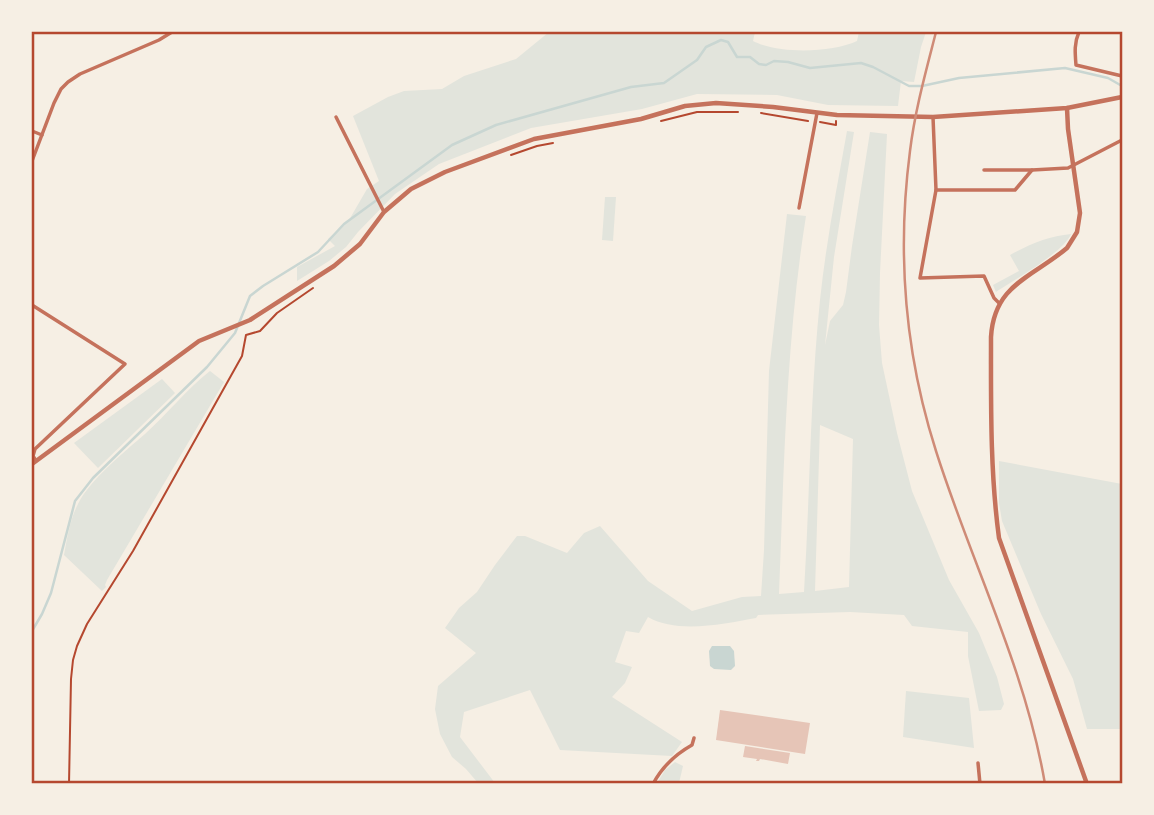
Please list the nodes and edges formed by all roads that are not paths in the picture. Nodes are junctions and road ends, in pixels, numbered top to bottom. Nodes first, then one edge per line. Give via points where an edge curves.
1 (172, 32) edge
2 (1079, 32) edge
3 (1122, 76) edge
4 (1122, 97) edge
5 (1067, 108) junction
6 (817, 113) junction
7 (336, 117) dead end
8 (933, 117) junction
9 (32, 131) edge
10 (42, 135) junction
11 (1122, 140) edge
12 (32, 161) edge
13 (1074, 163) junction
14 (984, 170) dead end
15 (1032, 170) junction
16 (936, 190) junction
17 (799, 208) dead end
18 (384, 212) junction
19 (999, 303) junction
20 (32, 305) edge
21 (34, 463) edge
22 (694, 738) dead end
23 (978, 763) dead end
24 (653, 783) edge
25 (979, 783) edge
26 (1087, 783) edge

1 - 10 street via 68,82
2 - 3 street via 1076,65
4 - 5 street
5 - 8 street
5 - 13 street
6 - 8 street
6 - 17 street
6 - 18 street via 705,104 534,139 445,172 411,189
7 - 18 street
8 - 16 street
9 - 10 street
10 - 12 street
11 - 13 street
13 - 15 street via 1068,168
13 - 19 street via 1080,213 1073,240 1018,282
14 - 15 street
15 - 16 street via 1015,190
16 - 19 street via 920,278 984,276
18 - 21 street via 360,244 334,266 244,323 199,341
19 - 26 street via 991,337 993,498 999,538
20 - 21 street via 125,364 36,449
22 - 24 street via 692,746
23 - 25 street

